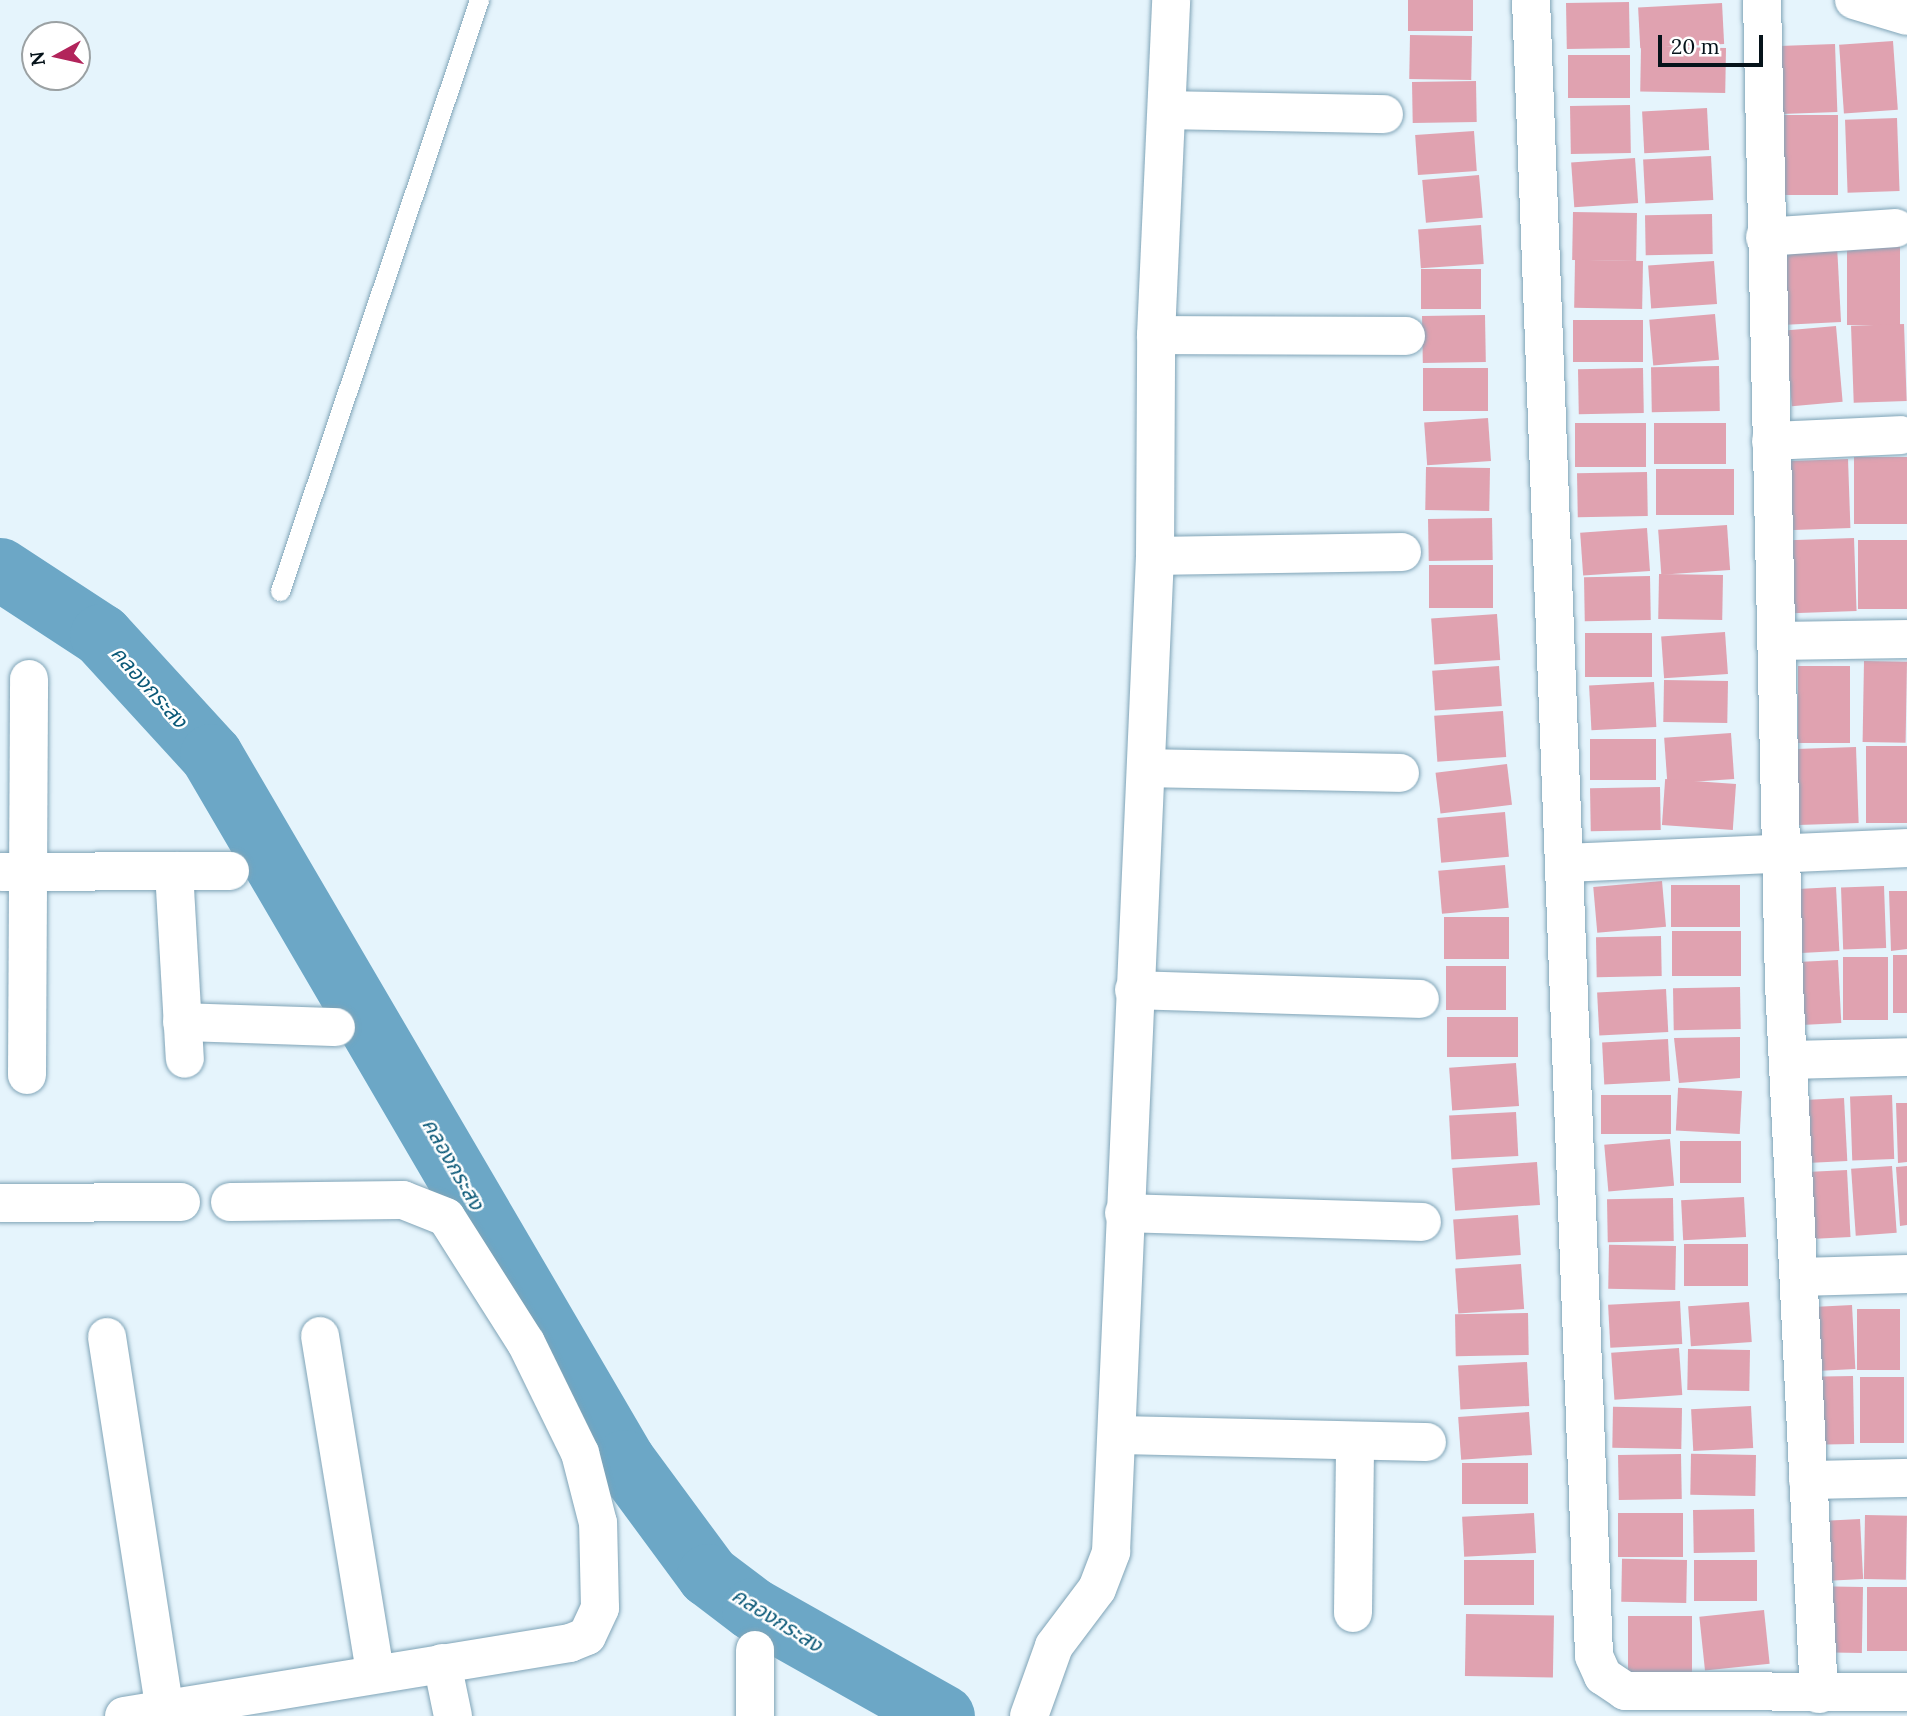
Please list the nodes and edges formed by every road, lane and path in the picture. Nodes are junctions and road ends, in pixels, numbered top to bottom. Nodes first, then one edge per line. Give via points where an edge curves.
1 (480, 0) edge
2 (1171, 0) edge
3 (1531, 0) edge
4 (1762, 0) edge
5 (1854, 0) edge
6 (1907, 16) edge
7 (1168, 110) junction
8 (1384, 114) dead end
9 (1896, 228) dead end
10 (1765, 237) junction
11 (1156, 335) junction
12 (1406, 336) dead end
13 (1901, 435) dead end
14 (1771, 441) junction
15 (1402, 552) dead end
16 (1155, 556) junction
17 (280, 592) dead end
18 (1907, 639) edge
19 (1778, 641) junction
20 (29, 679) dead end
21 (1146, 768) junction
22 (1400, 773) dead end
23 (1907, 848) edge
24 (1782, 856) junction
25 (1567, 863) junction
26 (174, 871) junction
27 (230, 871) dead end
28 (13, 872) edge
29 (1134, 990) junction
30 (1420, 999) dead end
31 (336, 1027) dead end
32 (1907, 1057) edge
33 (1788, 1060) junction
34 (27, 1075) dead end
35 (181, 1202) dead end
36 (230, 1202) dead end
37 (0, 1203) edge
38 (1124, 1213) junction
39 (1422, 1222) dead end
40 (1907, 1274) edge
41 (1799, 1277) junction
42 (320, 1336) dead end
43 (107, 1337) dead end
44 (1117, 1435) junction
45 (1355, 1441) junction
46 (1427, 1442) dead end
47 (1907, 1479) edge
48 (1808, 1480) junction
49 (1353, 1613) dead end
50 (755, 1650) dead end
51 (442, 1663) junction
52 (375, 1672) junction
53 (1907, 1692) edge
54 (1819, 1694) junction
55 (228, 1707) edge
56 (1031, 1708) edge
57 (165, 1710) junction
58 (124, 1716) edge
59 (453, 1716) edge
60 (755, 1716) edge

1 - 17 lane
2 - 7 street
3 - 25 street
4 - 10 street
5 - 6 street
7 - 8 street
7 - 11 street
9 - 10 street
10 - 14 street
11 - 12 street
11 - 16 street
13 - 14 street
14 - 19 street
15 - 16 street
16 - 21 street
18 - 19 street
19 - 24 street
20 - 28 street
21 - 22 street
21 - 29 street
23 - 24 street
24 - 25 street
24 - 33 street
25 - 54 street via 1594,1656 1603,1676 1625,1691
26 - 27 street
26 - 28 street
26 - 31 street via 183,1041
28 - 34 street
29 - 30 street
29 - 38 street
32 - 33 street
33 - 41 street
35 - 37 street
36 - 51 street via 403,1200 446,1217 519,1331 580,1453 598,1523 600,1608 587,1636
38 - 39 street
38 - 44 street
40 - 41 street
41 - 48 street
42 - 52 street
43 - 57 street
44 - 45 street
44 - 56 street via 1111,1552 1097,1589 1054,1646
45 - 46 street
45 - 49 street
47 - 48 street
48 - 54 street
50 - 60 street
51 - 52 street
51 - 59 street
52 - 55 street
53 - 54 street
55 - 57 street
57 - 58 street

